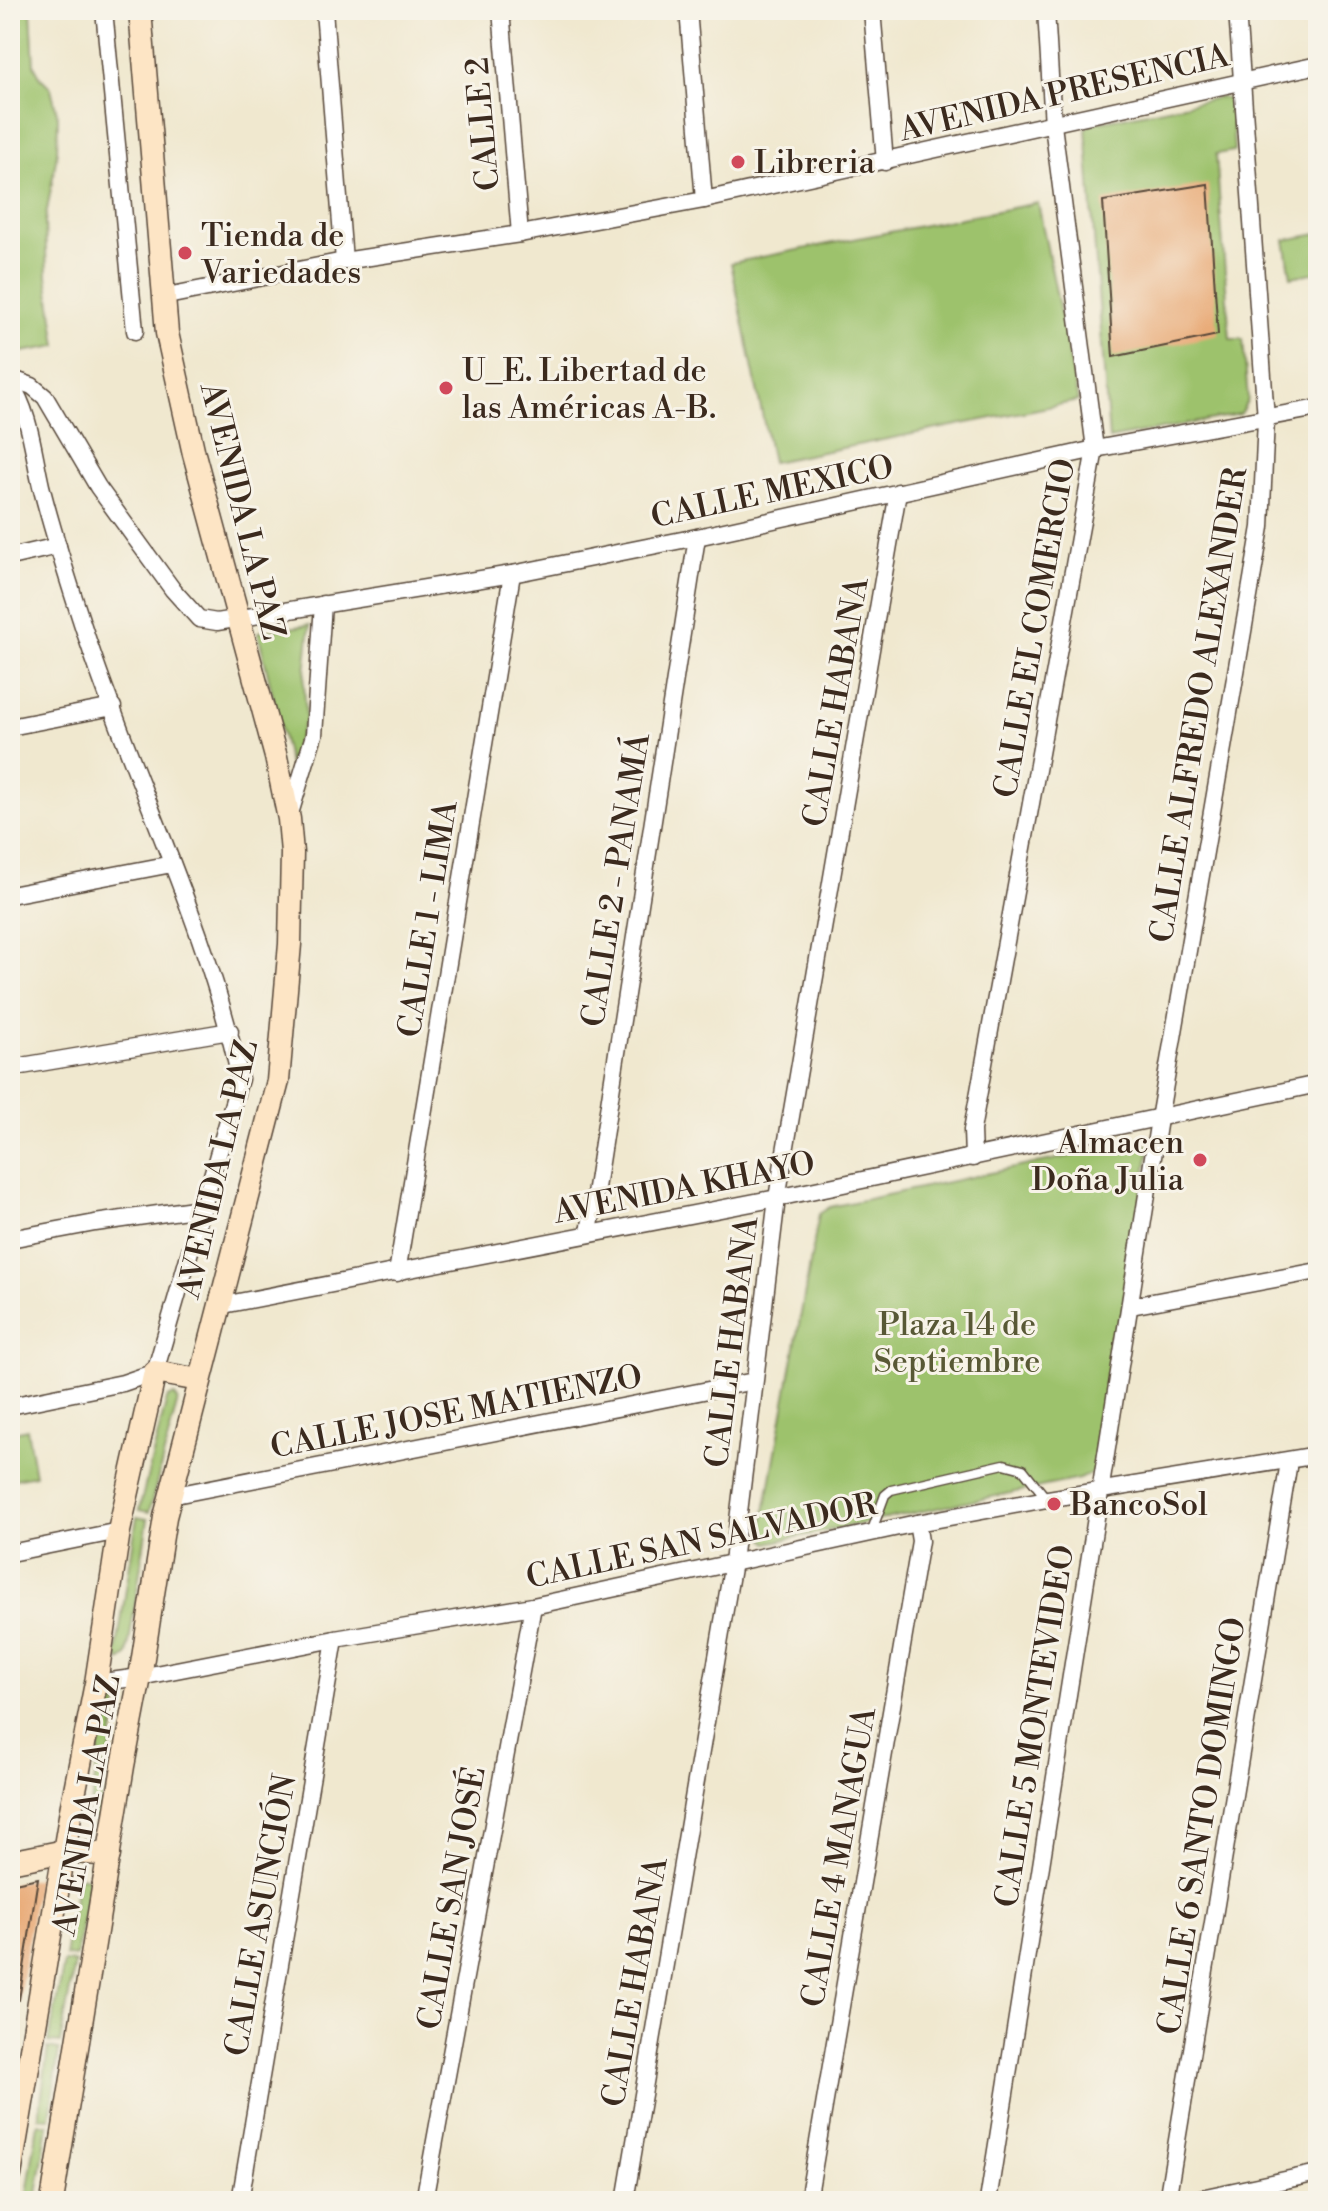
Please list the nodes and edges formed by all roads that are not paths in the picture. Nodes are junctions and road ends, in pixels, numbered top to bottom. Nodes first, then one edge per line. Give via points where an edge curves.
1 (104, 10) edge
2 (140, 10) edge
3 (324, 10) edge
4 (501, 10) edge
5 (688, 10) edge
6 (872, 10) edge
7 (1046, 10) edge
8 (1237, 10) edge
9 (1318, 65) edge
10 (1244, 80) junction
11 (1053, 125) junction
12 (885, 162) junction
13 (704, 200) junction
14 (520, 234) junction
15 (344, 261) junction
16 (162, 297) junction
17 (135, 331) dead end
18 (10, 380) edge
19 (1318, 408) edge
20 (1266, 419) junction
21 (1095, 449) junction
22 (898, 492) junction
23 (697, 537) junction
24 (58, 546) junction
25 (10, 557) edge
26 (512, 574) junction
27 (323, 604) junction
28 (237, 621) junction
29 (113, 707) junction
30 (10, 727) edge
31 (289, 819) junction
32 (172, 864) junction
33 (10, 895) edge
34 (230, 1031) junction
35 (10, 1068) edge
36 (1318, 1084) edge
37 (1159, 1119) junction
38 (973, 1158) junction
39 (777, 1198) junction
40 (201, 1208) junction
41 (589, 1233) junction
42 (10, 1239) edge
43 (1318, 1271) edge
44 (397, 1273) junction
45 (218, 1306) junction
46 (1131, 1306) junction
47 (155, 1372) junction
48 (199, 1380) junction
49 (754, 1381) junction
50 (10, 1406) edge
51 (1318, 1455) edge
52 (1287, 1461) junction
53 (1099, 1491) junction
54 (170, 1496) junction
55 (1047, 1499) junction
56 (917, 1523) junction
57 (119, 1531) junction
58 (871, 1533) junction
59 (10, 1553) edge
60 (733, 1562) junction
61 (533, 1606) junction
62 (335, 1639) junction
63 (140, 1677) junction
64 (96, 1683) junction
65 (65, 1851) junction
66 (109, 1855) junction
67 (10, 1862) edge
68 (1318, 2173) edge
69 (10, 2175) edge
70 (52, 2201) edge
71 (240, 2201) edge
72 (424, 2201) edge
73 (625, 2201) edge
74 (808, 2201) edge
75 (988, 2201) edge
76 (1167, 2201) edge
77 (1187, 2201) edge

1 - 17 street
2 - 16 main road, AVENIDA LA PAZ
3 - 15 street
4 - 14 street, CALLE 2
5 - 13 street
6 - 12 street
7 - 11 street, CALLE EL COMERCIO
8 - 10 street, CALLE ALFREDO ALEXANDER
9 - 10 street, AVENIDA PRESENCIA
10 - 11 street, AVENIDA PRESENCIA
10 - 20 street, CALLE ALFREDO ALEXANDER
11 - 12 street, AVENIDA PRESENCIA
11 - 21 street, CALLE EL COMERCIO
12 - 13 street, AVENIDA PRESENCIA
13 - 14 street, AVENIDA PRESENCIA
14 - 15 street, AVENIDA PRESENCIA
15 - 16 street, AVENIDA PRESENCIA
16 - 28 main road, AVENIDA LA PAZ via 194,454
18 - 24 street, AVENIDA LA PAZ via 21,399
18 - 28 street, CALLE MEXICO via 32,386 45,397 98,487 181,600 199,619
19 - 20 street, CALLE MEXICO
20 - 21 street, CALLE MEXICO
20 - 37 street, CALLE ALFREDO ALEXANDER via 1261,527
21 - 22 street, CALLE MEXICO
21 - 38 street, CALLE EL COMERCIO via 972,1130
22 - 23 street, CALLE MEXICO
22 - 39 street, CALLE HABANA
23 - 26 street, CALLE MEXICO
23 - 41 street, CALLE 2 - PANAMÁ
24 - 25 street
24 - 29 street, AVENIDA LA PAZ
26 - 27 street, CALLE MEXICO
26 - 44 street, CALLE 1 - LIMA
27 - 28 street, CALLE MEXICO
27 - 31 street via 314,735
28 - 31 main road, AVENIDA LA PAZ
29 - 30 street
29 - 32 street, AVENIDA LA PAZ
31 - 45 main road, AVENIDA LA PAZ via 290,944 278,1081
32 - 33 street
32 - 34 street, AVENIDA LA PAZ
34 - 35 street
34 - 40 street, AVENIDA LA PAZ via 240,1079
36 - 37 street, AVENIDA KHAYO
37 - 38 street, AVENIDA KHAYO
37 - 46 street, CALLE 5 MONTEVIDEO
38 - 39 street, AVENIDA KHAYO
39 - 41 street, AVENIDA KHAYO
39 - 49 street, CALLE HABANA
40 - 42 street
40 - 47 street, AVENIDA LA PAZ
41 - 44 street, AVENIDA KHAYO
43 - 46 street
44 - 45 street, AVENIDA KHAYO
45 - 48 main road, AVENIDA LA PAZ
46 - 53 street, CALLE 5 MONTEVIDEO
47 - 48 main road
47 - 50 street
47 - 57 main road, AVENIDA LA PAZ
48 - 54 main road, AVENIDA LA PAZ
49 - 54 street, CALLE JOSE MATIENZO
49 - 60 street, CALLE HABANA
51 - 52 street, CALLE SAN SALVADOR
52 - 53 street, CALLE SAN SALVADOR
52 - 76 street, CALLE 6 SANTO DOMINGO
53 - 55 street, CALLE SAN SALVADOR
53 - 75 street, CALLE 5 MONTEVIDEO
54 - 63 main road, AVENIDA LA PAZ
55 - 56 street, CALLE SAN SALVADOR
55 - 58 lane via 1023,1469 1004,1464 891,1490
56 - 58 street, CALLE SAN SALVADOR
56 - 74 street, CALLE 4 MANAGUA via 920,1541
57 - 59 street
57 - 64 main road, AVENIDA LA PAZ
58 - 60 street, CALLE SAN SALVADOR
60 - 61 street, CALLE SAN SALVADOR
60 - 73 street, CALLE HABANA
61 - 62 street, CALLE SAN SALVADOR
61 - 72 street, CALLE SAN JOSÉ
62 - 63 street, CALLE SAN SALVADOR
62 - 71 street, CALLE ASUNCIÓN
63 - 64 street, CALLE SAN SALVADOR
63 - 66 main road, AVENIDA LA PAZ
64 - 65 main road, AVENIDA LA PAZ
65 - 66 main road
65 - 67 main road
65 - 69 main road, AVENIDA LA PAZ
66 - 70 main road, AVENIDA LA PAZ
68 - 77 street

